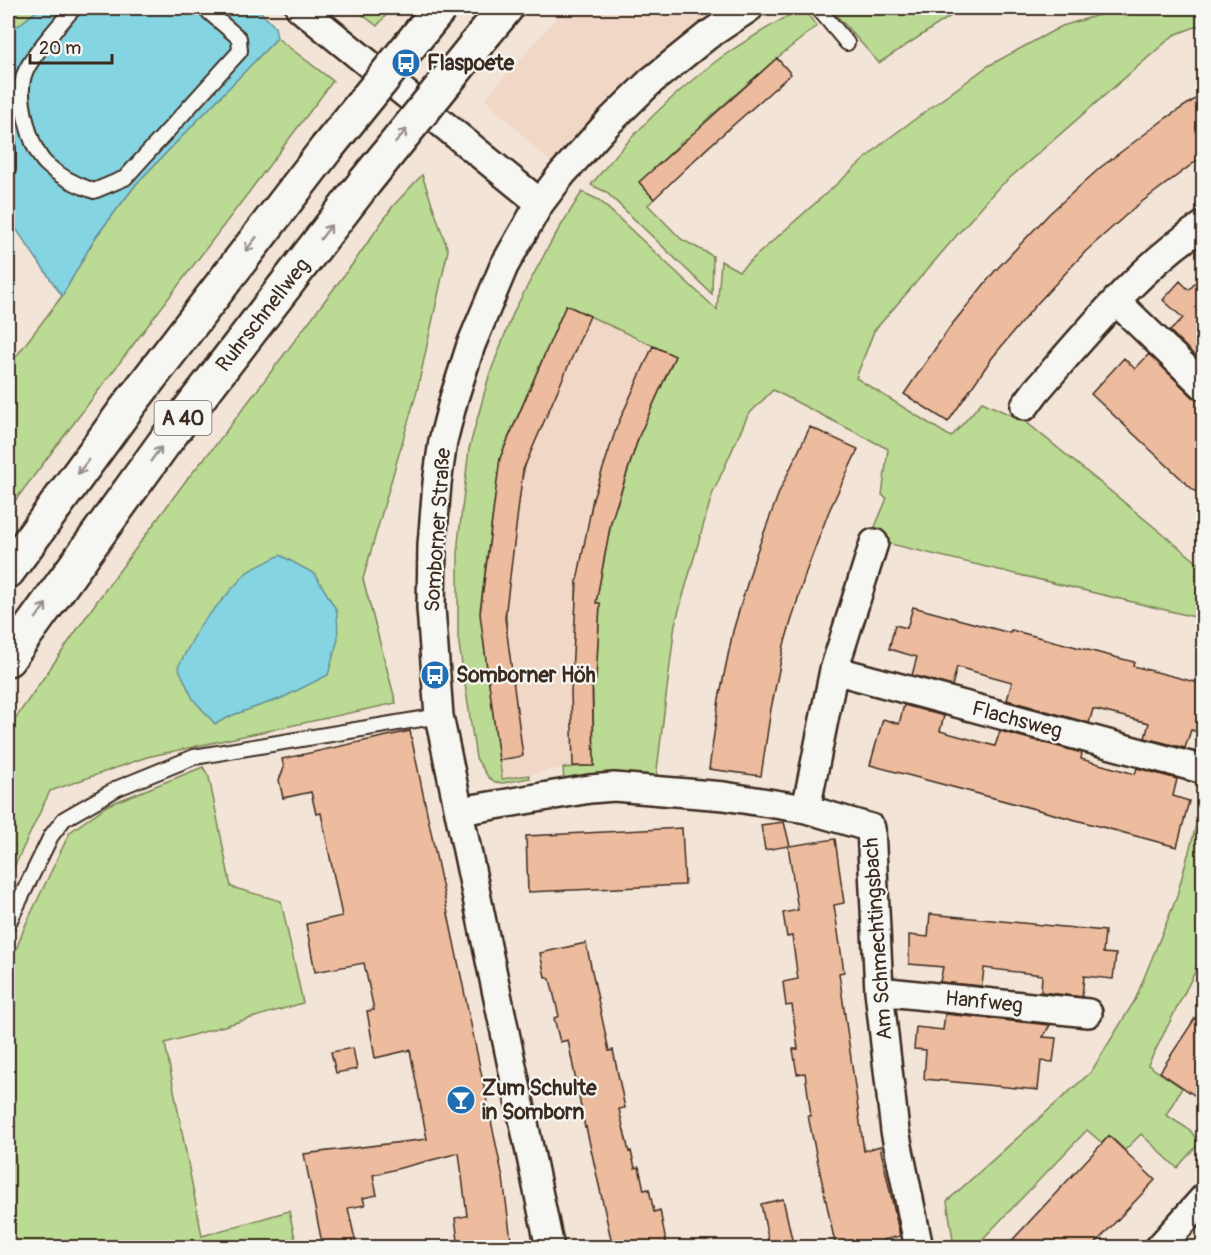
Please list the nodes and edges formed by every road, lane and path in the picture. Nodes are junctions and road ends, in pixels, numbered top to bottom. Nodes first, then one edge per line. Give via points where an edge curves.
1 (74, 8) edge
2 (204, 8) edge
3 (440, 8) edge
4 (750, 8) edge
5 (818, 8) edge
6 (305, 9) edge
7 (496, 20) edge
8 (847, 43) dead end
9 (8, 144) edge
10 (8, 170) edge
11 (540, 204) junction
12 (1203, 225) edge
13 (1116, 301) junction
14 (1203, 386) edge
15 (1025, 406) dead end
16 (874, 543) dead end
17 (8, 571) edge
18 (8, 659) edge
19 (834, 670) junction
20 (439, 716) junction
21 (1201, 770) dead end
22 (806, 809) junction
23 (460, 811) junction
24 (8, 924) edge
25 (879, 991) junction
26 (1088, 1013) dead end
27 (1203, 1198) edge
28 (549, 1248) edge
29 (919, 1248) edge
30 (1159, 1248) edge

1 - 2 lane via 24,76 23,105 30,134 45,162 73,184 94,191 125,178 240,51 239,38
3 -> 17 highway, A 40, bridge via 326,148 135,397
4 - 11 street via 651,81 562,174
5 - 8 lane
6 - 11 street
18 -> 7 highway, Ruhrschnellweg / A 40, bridge via 164,443 365,182
9 - 10 lane
11 - 20 street, Somborner Straße via 504,266 471,345 443,441 431,597
12 - 13 street via 1181,239
13 - 14 street
13 - 15 street
16 - 19 street
19 - 21 street, Flachsweg
19 - 22 street
20 - 23 street, Somborner Straße
20 - 24 lane via 194,757 118,788 64,819 51,836
22 - 23 street, Am Schmechtingsbach via 724,796 614,787
22 - 25 street, Am Schmechtingsbach via 871,828
23 - 28 street, Somborner Straße
25 - 26 street, Hanfweg
25 - 29 street, Am Schmechtingsbach via 895,1131
27 - 30 street

